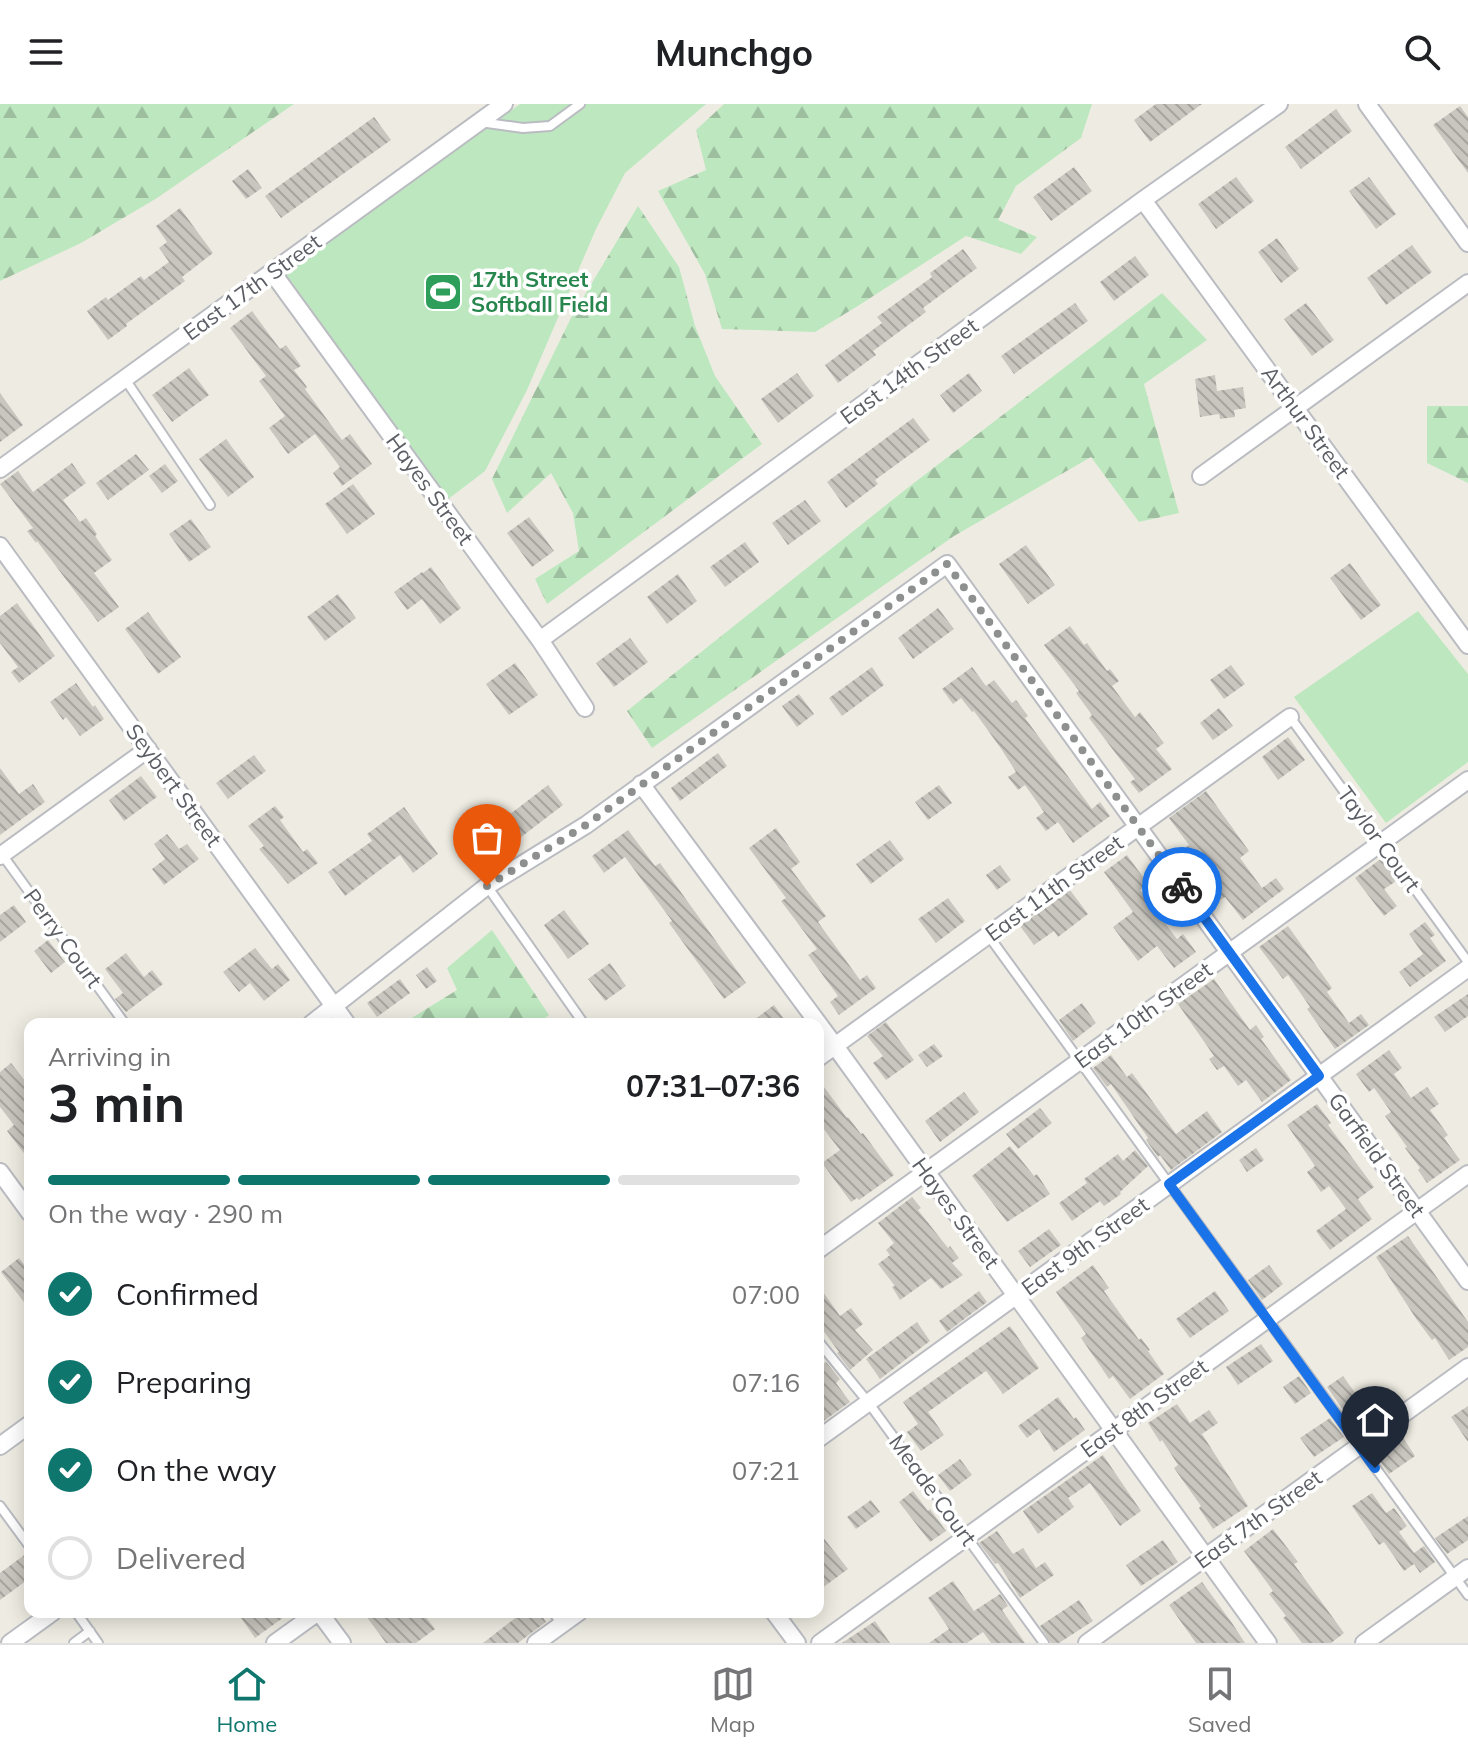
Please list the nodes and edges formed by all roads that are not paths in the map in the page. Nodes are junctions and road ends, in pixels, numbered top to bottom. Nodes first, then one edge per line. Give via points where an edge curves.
1 (504, 104) edge
2 (580, 104) edge
3 (1279, 104) edge
4 (1367, 104) edge
5 (479, 122) junction
6 (1143, 200) junction
7 (1468, 243) edge
8 (272, 272) junction
9 (1468, 283) edge
10 (125, 379) junction
11 (1296, 408) junction
12 (0, 469) edge
13 (1201, 476) dead end
14 (210, 505) dead end
15 (0, 546) edge
16 (540, 640) junction
17 (1468, 645) edge
18 (585, 708) dead end
19 (1290, 717) joint
20 (148, 749) junction
21 (1468, 780) edge
22 (641, 784) junction
23 (1138, 827) junction
24 (1381, 843) junction
25 (1, 854) edge
26 (487, 886) junction
27 (988, 935) junction
28 (1229, 953) junction
29 (1468, 962) edge
30 (1468, 968) edge
31 (335, 1007) junction
32 (121, 1018) edge
33 (319, 1018) edge
34 (343, 1018) edge
35 (580, 1018) edge
36 (814, 1018) edge
37 (824, 1031) edge
38 (835, 1046) junction
39 (824, 1054) edge
40 (1080, 1061) junction
41 (1319, 1076) junction
42 (0, 1172) edge
43 (926, 1172) junction
44 (1468, 1174) edge
45 (1169, 1184) junction
46 (24, 1205) edge
47 (1417, 1211) junction
48 (824, 1246) edge
49 (1468, 1281) edge
50 (1016, 1295) junction
51 (1267, 1319) junction
52 (824, 1348) edge
53 (1468, 1367) edge
54 (868, 1402) junction
55 (24, 1428) edge
56 (1114, 1430) junction
57 (824, 1435) edge
58 (0, 1446) edge
59 (1359, 1446) junction
60 (0, 1506) edge
61 (966, 1537) junction
62 (24, 1539) edge
63 (1206, 1557) junction
64 (1462, 1572) edge
65 (1468, 1595) edge
66 (45, 1618) edge
67 (80, 1618) edge
68 (310, 1618) edge
69 (323, 1618) edge
70 (557, 1618) edge
71 (778, 1618) edge
72 (90, 1631) junction
73 (10, 1643) edge
74 (74, 1643) edge
75 (98, 1643) edge
76 (275, 1643) edge
77 (342, 1643) edge
78 (536, 1643) edge
79 (797, 1643) edge
80 (820, 1643) edge
81 (1044, 1643) edge
82 (1087, 1643) edge
83 (1268, 1643) edge
84 (1364, 1643) edge

1 - 5 street, East 17th Street
2 - 5 lane via 550,126
3 - 6 street, East 14th Street
4 - 7 street
5 - 8 street, East 17th Street
6 - 11 street, Arthur Street
6 - 16 street, East 14th Street
8 - 10 street, East 17th Street
8 - 16 street, Hayes Street
9 - 11 street
10 - 12 street, East 17th Street
10 - 14 lane
11 - 13 street
11 - 17 street, Arthur Street
15 - 20 street, Seybert Street
16 - 18 street, Hayes Street
19 - 23 street, East 11th Street
19 - 24 lane, Taylor Court
20 - 25 street
20 - 31 street, Seybert Street
21 - 24 street, East 10th Street
22 - 23 street, Garfield Street via 947,564
22 - 26 street
22 - 36 street, Hayes Street
23 - 27 street, East 11th Street
23 - 28 street, Garfield Street
24 - 28 street, East 10th Street
24 - 29 lane, Taylor Court
25 - 32 lane, Perry Court
26 - 31 street
26 - 35 lane
27 - 38 street, East 11th Street
27 - 40 lane
28 - 40 street, East 10th Street
28 - 41 street, Garfield Street
30 - 41 street, East 9th Street
31 - 33 street
31 - 34 street, Seybert Street
37 - 38 street, Hayes Street
38 - 39 street, East 11th Street
38 - 43 street, Hayes Street
40 - 43 street, East 10th Street
40 - 45 lane
41 - 45 street, East 9th Street
41 - 47 street, Garfield Street
42 - 46 street
43 - 48 street, East 10th Street
43 - 50 street, Hayes Street
44 - 47 street, East 8th Street
45 - 50 street, East 9th Street
45 - 51 lane
47 - 49 street, Garfield Street
47 - 51 street, East 8th Street
50 - 54 street, East 9th Street
50 - 56 street, Hayes Street
51 - 56 street, East 8th Street
51 - 59 lane
52 - 54 lane, Meade Court
53 - 59 street, East 7th Street
54 - 57 street, East 9th Street
54 - 61 lane, Meade Court
55 - 58 street
56 - 61 street, East 8th Street
56 - 63 street, Hayes Street
59 - 63 street, East 7th Street
59 - 64 lane
60 - 62 lane
61 - 80 street, East 8th Street
61 - 81 lane, Meade Court
63 - 82 street, East 7th Street
63 - 83 street, Hayes Street
64 - 65 lane
64 - 84 street
66 - 73 street
67 - 72 lane
68 - 76 street
69 - 77 street
70 - 78 street
71 - 79 street
72 - 74 lane
72 - 75 lane

